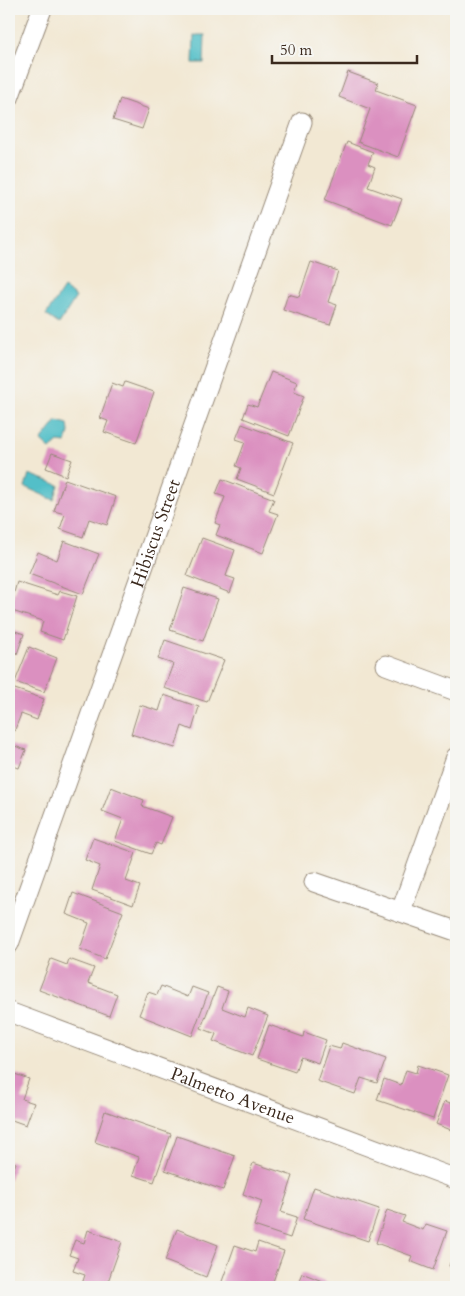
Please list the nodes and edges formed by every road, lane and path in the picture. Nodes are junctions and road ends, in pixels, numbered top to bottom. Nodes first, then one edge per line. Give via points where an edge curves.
1 (42, 9) edge
2 (9, 98) edge
3 (302, 122) dead end
4 (386, 665) dead end
5 (456, 691) edge
6 (456, 757) edge
7 (314, 882) dead end
8 (401, 911) junction
9 (456, 931) edge
10 (9, 944) edge
11 (9, 1012) edge
12 (456, 1179) edge

1 - 2 street
3 - 10 street, Hibiscus Street
4 - 5 street
6 - 8 street
7 - 8 street
8 - 9 street
11 - 12 street, Palmetto Avenue

